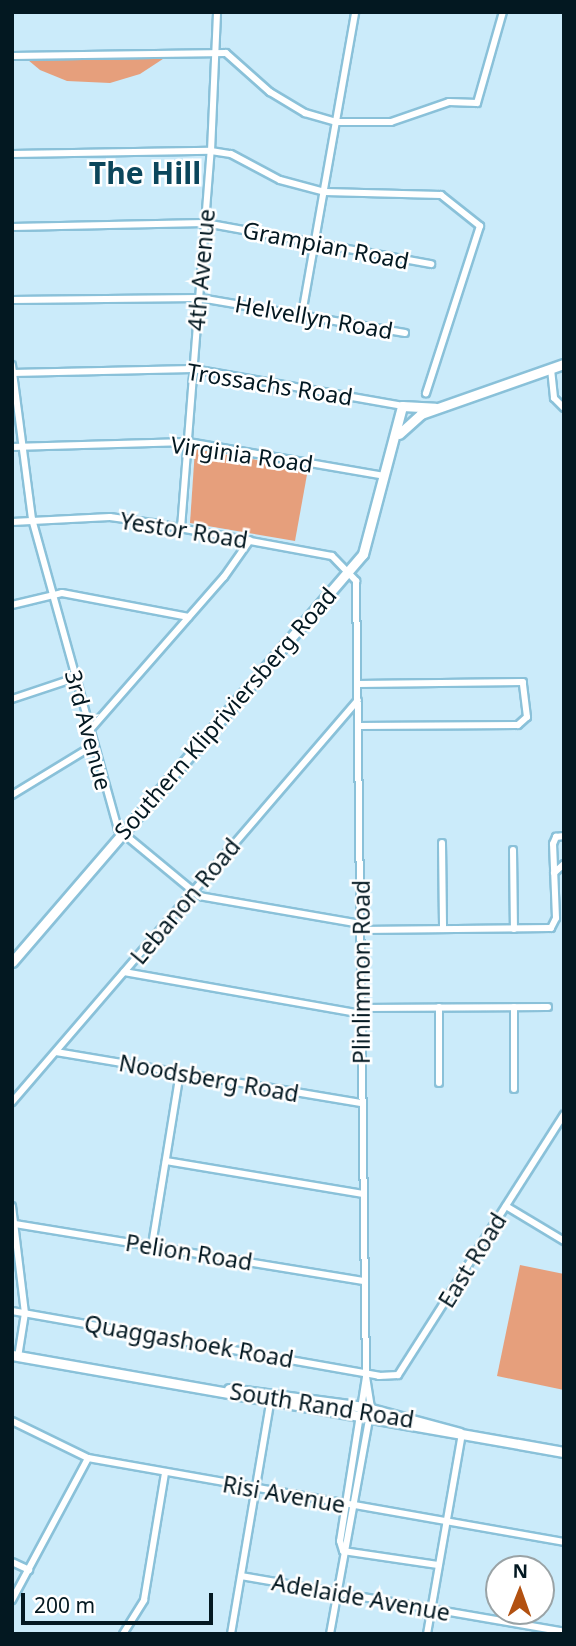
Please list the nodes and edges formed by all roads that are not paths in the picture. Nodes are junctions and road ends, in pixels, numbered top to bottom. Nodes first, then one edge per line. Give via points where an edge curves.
1 (217, 12) edge
2 (355, 12) edge
3 (503, 12) edge
4 (218, 52) junction
5 (12, 56) edge
6 (337, 122) junction
7 (211, 151) junction
8 (12, 154) edge
9 (325, 192) junction
10 (205, 222) junction
11 (12, 227) edge
12 (315, 242) junction
13 (431, 264) dead end
14 (200, 298) junction
15 (12, 300) edge
16 (302, 314) junction
17 (405, 333) dead end
18 (564, 364) edge
19 (12, 365) edge
20 (193, 369) junction
21 (551, 369) junction
22 (13, 373) edge
23 (426, 393) dead end
24 (401, 406) junction
25 (435, 408) junction
26 (564, 408) edge
27 (395, 441) junction
28 (188, 442) junction
29 (22, 445) junction
30 (12, 447) edge
31 (386, 477) junction
32 (32, 519) junction
33 (12, 522) edge
34 (181, 528) junction
35 (250, 540) junction
36 (349, 570) junction
37 (52, 594) junction
38 (12, 605) edge
39 (189, 617) junction
40 (75, 678) junction
41 (358, 684) junction
42 (12, 699) edge
43 (358, 700) junction
44 (358, 726) junction
45 (89, 731) junction
46 (94, 745) junction
47 (12, 795) edge
48 (122, 833) junction
49 (564, 836) edge
50 (442, 842) dead end
51 (513, 849) dead end
52 (564, 864) edge
53 (554, 873) junction
54 (191, 893) junction
55 (361, 927) junction
56 (443, 929) junction
57 (513, 929) junction
58 (12, 962) edge
59 (124, 972) junction
60 (439, 1007) junction
61 (514, 1007) junction
62 (548, 1007) dead end
63 (361, 1011) junction
64 (57, 1052) junction
65 (180, 1073) junction
66 (439, 1083) dead end
67 (514, 1089) dead end
68 (12, 1102) edge
69 (361, 1103) junction
70 (564, 1114) edge
71 (166, 1161) junction
72 (363, 1194) junction
73 (12, 1206) edge
74 (506, 1206) junction
75 (15, 1224) junction
76 (564, 1241) edge
77 (152, 1245) junction
78 (363, 1281) junction
79 (12, 1311) edge
80 (25, 1313) junction
81 (15, 1356) edge
82 (366, 1375) junction
83 (271, 1397) junction
84 (361, 1406) junction
85 (371, 1408) junction
86 (364, 1420) junction
87 (12, 1421) edge
88 (461, 1434) junction
89 (564, 1452) edge
90 (88, 1458) junction
91 (165, 1473) junction
92 (256, 1490) junction
93 (346, 1505) junction
94 (356, 1506) junction
95 (445, 1522) junction
96 (564, 1542) edge
97 (343, 1550) junction
98 (12, 1562) edge
99 (438, 1565) junction
100 (29, 1570) junction
101 (241, 1576) junction
102 (337, 1593) junction
103 (12, 1600) edge
104 (431, 1609) junction
105 (547, 1631) edge
106 (564, 1632) edge
107 (123, 1634) edge
108 (231, 1634) edge
109 (330, 1634) edge
110 (427, 1634) edge

1 - 4 street, 4th Avenue
2 - 6 street
3 - 6 street via 477,103 449,103 391,122
4 - 5 street
4 - 6 street via 232,56 289,104
4 - 7 street, 4th Avenue
6 - 9 street
7 - 8 street
7 - 9 street via 231,155 291,184
7 - 10 street, 4th Avenue
9 - 12 street
9 - 23 street via 436,192 480,225
10 - 11 street, Grampian Road
10 - 12 street, Grampian Road
10 - 14 street, 4th Avenue
12 - 13 street, Grampian Road
12 - 16 street
14 - 15 street, Helvellyn Road
14 - 16 street, Helvellyn Road
14 - 20 street, 4th Avenue
16 - 17 street, Helvellyn Road
18 - 21 street, Southern Klipriviersberg Road
19 - 22 street, 3rd Avenue
20 - 22 street, Trossachs Road
20 - 24 street, Trossachs Road
20 - 28 street, 4th Avenue
21 - 25 street, Southern Klipriviersberg Road
21 - 26 street via 554,398
22 - 29 street, 3rd Avenue
24 - 25 street, Southern Klipriviersberg Road
24 - 27 street, Southern Klipriviersberg Road
25 - 27 street, Southern Klipriviersberg Road via 409,421
27 - 31 street, Southern Klipriviersberg Road
28 - 29 street, Virginia Road
28 - 31 street, Virginia Road
28 - 34 street, 4th Avenue
29 - 30 street, Virginia Road
29 - 32 street, 3rd Avenue
31 - 36 street, Southern Klipriviersberg Road via 367,545
32 - 33 street, Yestor Road
32 - 34 street, Yestor Road via 110,517
32 - 37 street, 3rd Avenue
34 - 35 street, Yestor Road
35 - 36 street, Yestor Road via 332,556
35 - 39 street
36 - 41 street, Plinlimmon Road via 358,588
36 - 48 street, Southern Klipriviersberg Road
37 - 38 street
37 - 39 street
37 - 40 street, 3rd Avenue
39 - 45 street
40 - 42 street
40 - 45 street, 3rd Avenue
41 - 43 street, Plinlimmon Road
41 - 44 street via 523,681 527,717 518,725
43 - 44 street, Plinlimmon Road
43 - 54 street, Lebanon Road
44 - 55 street, Plinlimmon Road
45 - 46 street, 3rd Avenue
46 - 47 street
46 - 48 street, 3rd Avenue via 113,818
48 - 54 street, 3rd Avenue
48 - 58 street, Southern Klipriviersberg Road
49 - 53 street via 556,837 553,844
50 - 56 street
51 - 57 street
52 - 53 street
53 - 57 street via 555,925
54 - 55 street
54 - 59 street, Lebanon Road
55 - 56 street
55 - 63 street, Plinlimmon Road
56 - 57 street
59 - 63 street
59 - 64 street, Lebanon Road
60 - 61 street
60 - 63 street
60 - 66 street
61 - 62 street
61 - 67 street
63 - 69 street, Plinlimmon Road
64 - 65 street, Noodsberg Road
64 - 68 street, Lebanon Road
65 - 69 street, Noodsberg Road
65 - 71 street
69 - 72 street, Plinlimmon Road
70 - 74 street, East Road
71 - 72 street
71 - 77 street
72 - 78 street, Plinlimmon Road
73 - 75 street
74 - 76 street
74 - 82 street, East Road via 405,1370 389,1377
75 - 77 street, Pelion Road
75 - 80 street
77 - 78 street, Pelion Road
78 - 82 street, Plinlimmon Road
79 - 80 street, Quaggashoek Road
80 - 81 street
80 - 82 street, Quaggashoek Road
81 - 83 street, South Rand Road
82 - 84 street, Plinlimmon Road
82 - 85 street, Plinlimmon Road
83 - 84 street, South Rand Road
83 - 86 street, South Rand Road
83 - 92 street
84 - 85 street, South Rand Road
84 - 86 street, Plinlimmon Road
85 - 86 street, Plinlimmon Road
85 - 88 street, South Rand Road
86 - 88 street, South Rand Road
86 - 93 street, Plinlimmon Road
86 - 94 street
87 - 90 street, Risi Avenue
88 - 89 street, South Rand Road
88 - 95 street
90 - 91 street, Risi Avenue
90 - 100 street
91 - 92 street, Risi Avenue
91 - 107 street via 144,1600
92 - 93 street, Risi Avenue
92 - 101 street
93 - 94 street, Risi Avenue
93 - 97 street, Plinlimmon Road via 340,1541
94 - 95 street, Risi Avenue
94 - 97 street
95 - 96 street, Risi Avenue
95 - 99 street
97 - 99 street
97 - 102 street
98 - 100 street
99 - 104 street
100 - 103 street
101 - 102 street, Adelaide Avenue
101 - 108 street
102 - 104 street, Adelaide Avenue
102 - 109 street
104 - 105 street, Adelaide Avenue
104 - 110 street
105 - 106 street, Adelaide Avenue

